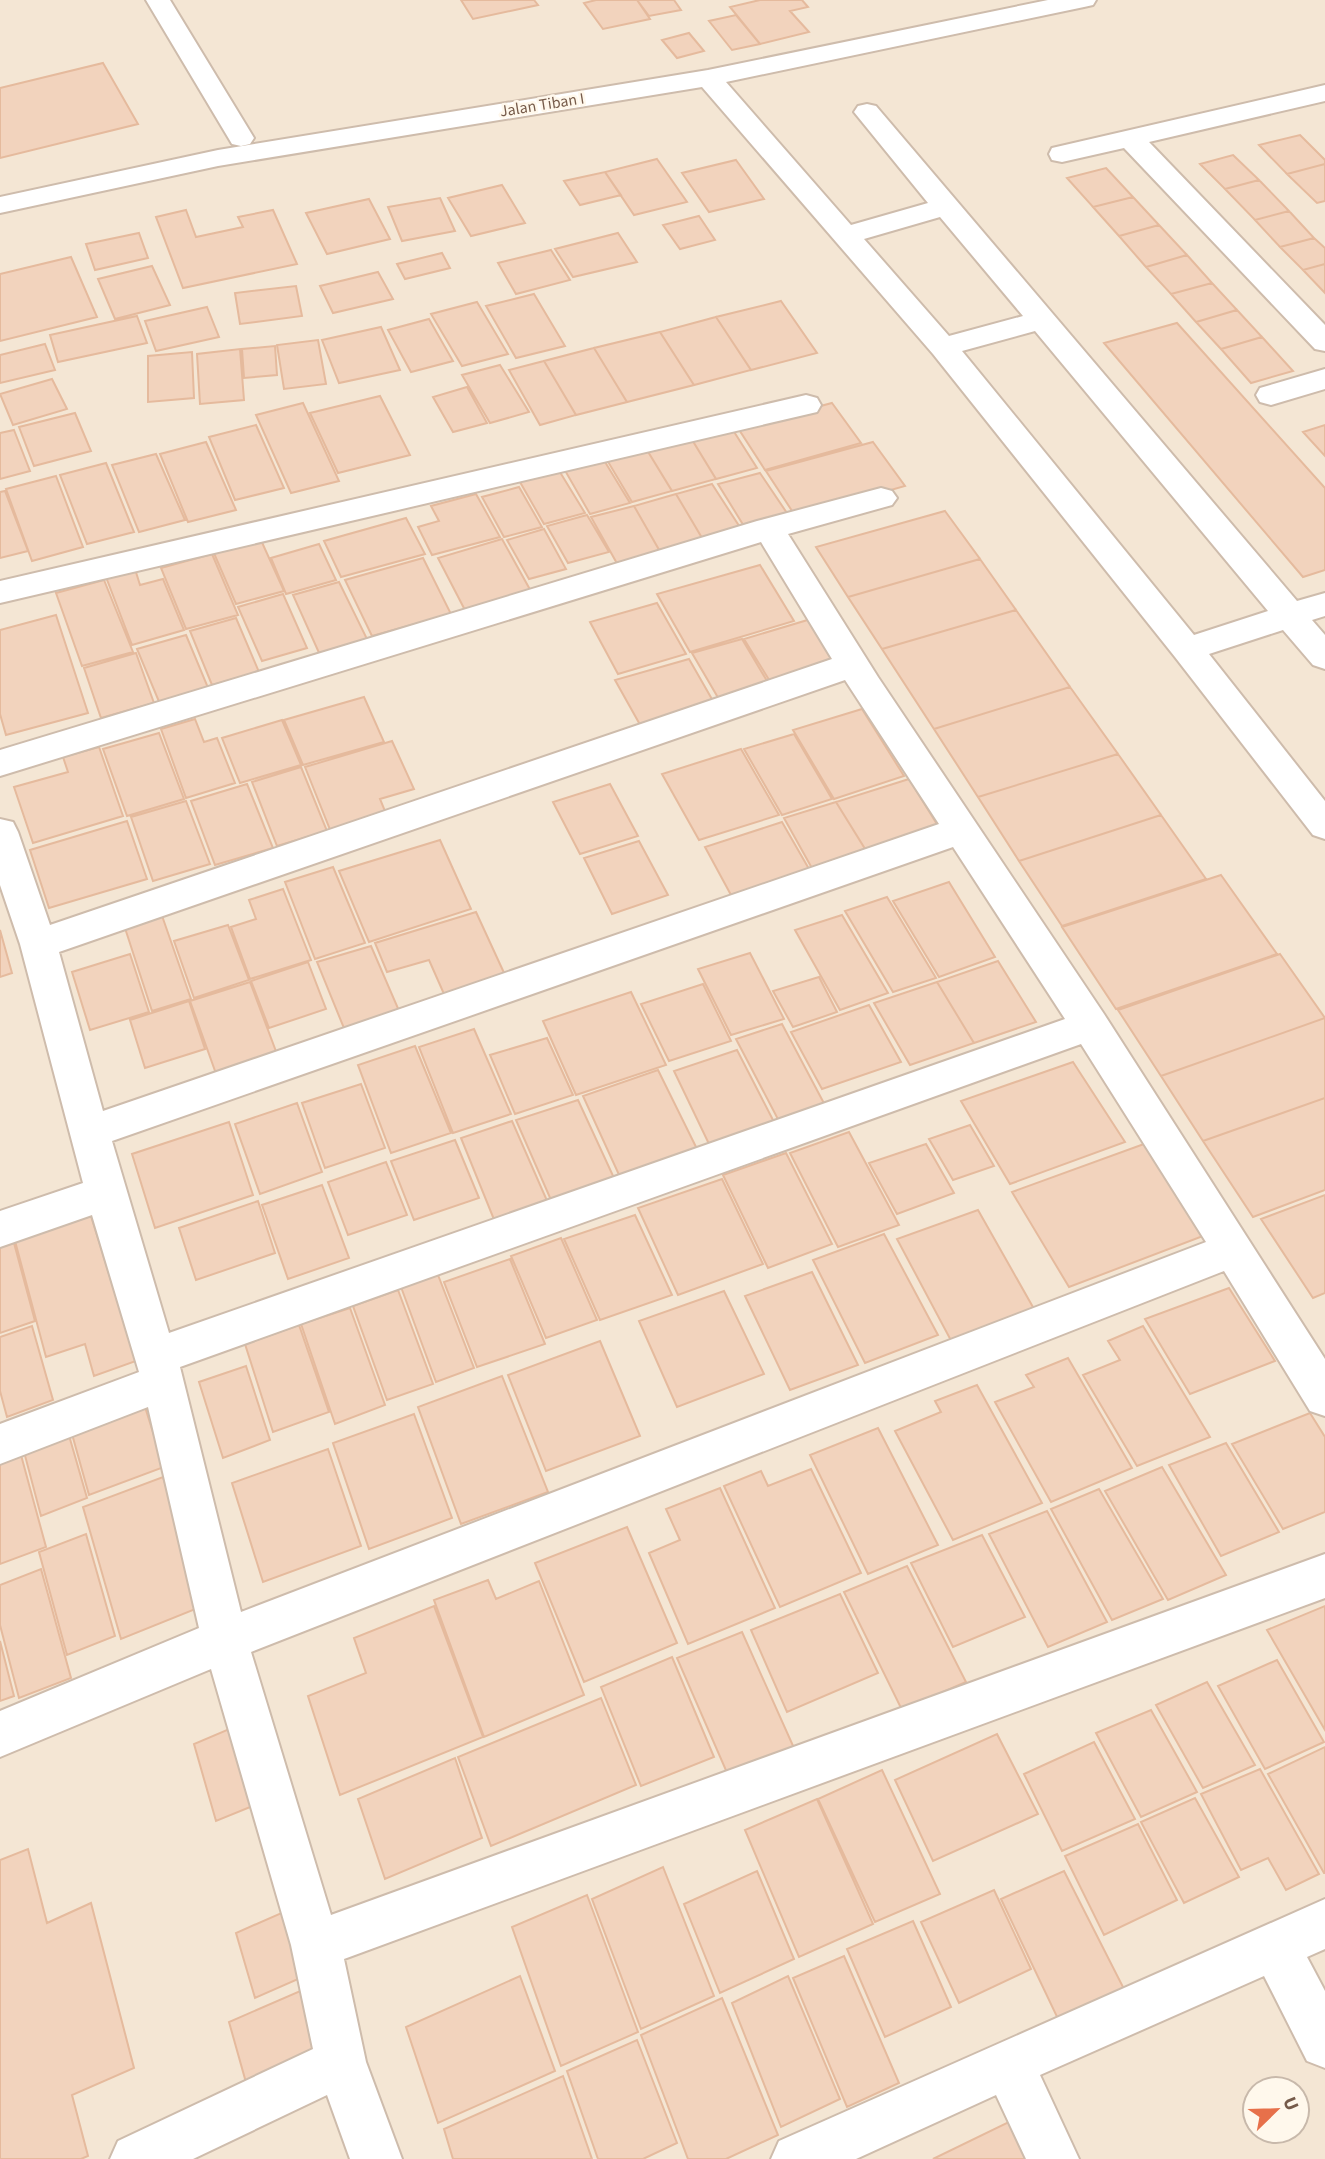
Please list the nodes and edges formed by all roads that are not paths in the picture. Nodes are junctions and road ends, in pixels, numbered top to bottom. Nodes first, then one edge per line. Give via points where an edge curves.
1 (158, 0) edge
2 (1017, 0) edge
3 (1084, 0) edge
4 (708, 78) junction
5 (1321, 99) edge
6 (867, 112) dead end
7 (241, 138) junction
8 (1130, 138) junction
9 (1062, 154) dead end
10 (0, 186) edge
11 (0, 205) edge
12 (947, 206) junction
13 (846, 235) junction
14 (1042, 320) junction
15 (1325, 342) edge
16 (943, 348) junction
17 (1325, 379) edge
18 (1271, 395) dead end
19 (806, 405) dead end
20 (881, 498) dead end
21 (768, 529) junction
22 (0, 592) edge
23 (1325, 604) edge
24 (1291, 615) junction
25 (1187, 649) junction
26 (1325, 657) edge
27 (852, 665) junction
28 (0, 763) edge
29 (1325, 826) edge
30 (961, 830) junction
31 (0, 832) edge
32 (10, 894) edge
33 (38, 944) junction
34 (1091, 1025) junction
35 (90, 1132) junction
36 (106, 1193) junction
37 (0, 1229) edge
38 (1234, 1249) junction
39 (159, 1370) junction
40 (1325, 1397) edge
41 (0, 1444) edge
42 (1325, 1576) edge
43 (225, 1640) junction
44 (0, 1734) edge
45 (1325, 1924) edge
46 (316, 1945) junction
47 (1275, 1947) junction
48 (1325, 2043) edge
49 (341, 2062) junction
50 (1008, 2063) junction
51 (136, 2159) edge
52 (376, 2159) edge
53 (797, 2159) edge
54 (1053, 2159) edge

1 - 7 street
2 - 7 street, Jalan Tiban I via 696,65
3 - 4 street, Jalan Tiban I
4 - 11 street, Jalan Tiban I via 228,156
4 - 13 street
5 - 8 street
6 - 12 street
7 - 10 street, Jalan Tiban I
8 - 9 street
8 - 15 street
12 - 13 street
12 - 14 street
13 - 16 street
14 - 16 street
14 - 24 street
16 - 25 street
17 - 18 street
19 - 22 street
20 - 21 street
21 - 27 street
21 - 28 street
23 - 24 street
24 - 25 street
24 - 26 street
25 - 29 street
27 - 30 street
27 - 33 street
30 - 34 street
30 - 35 street
31 - 32 street
32 - 33 street
33 - 35 street
34 - 38 street
34 - 39 street
35 - 36 street
36 - 37 street
36 - 39 street
38 - 40 street
38 - 43 street
39 - 41 street
39 - 43 street
42 - 46 street
43 - 44 street
43 - 46 street
45 - 47 street
46 - 49 street
47 - 48 street
47 - 50 street
49 - 51 street
49 - 52 street
50 - 53 street
50 - 54 street

